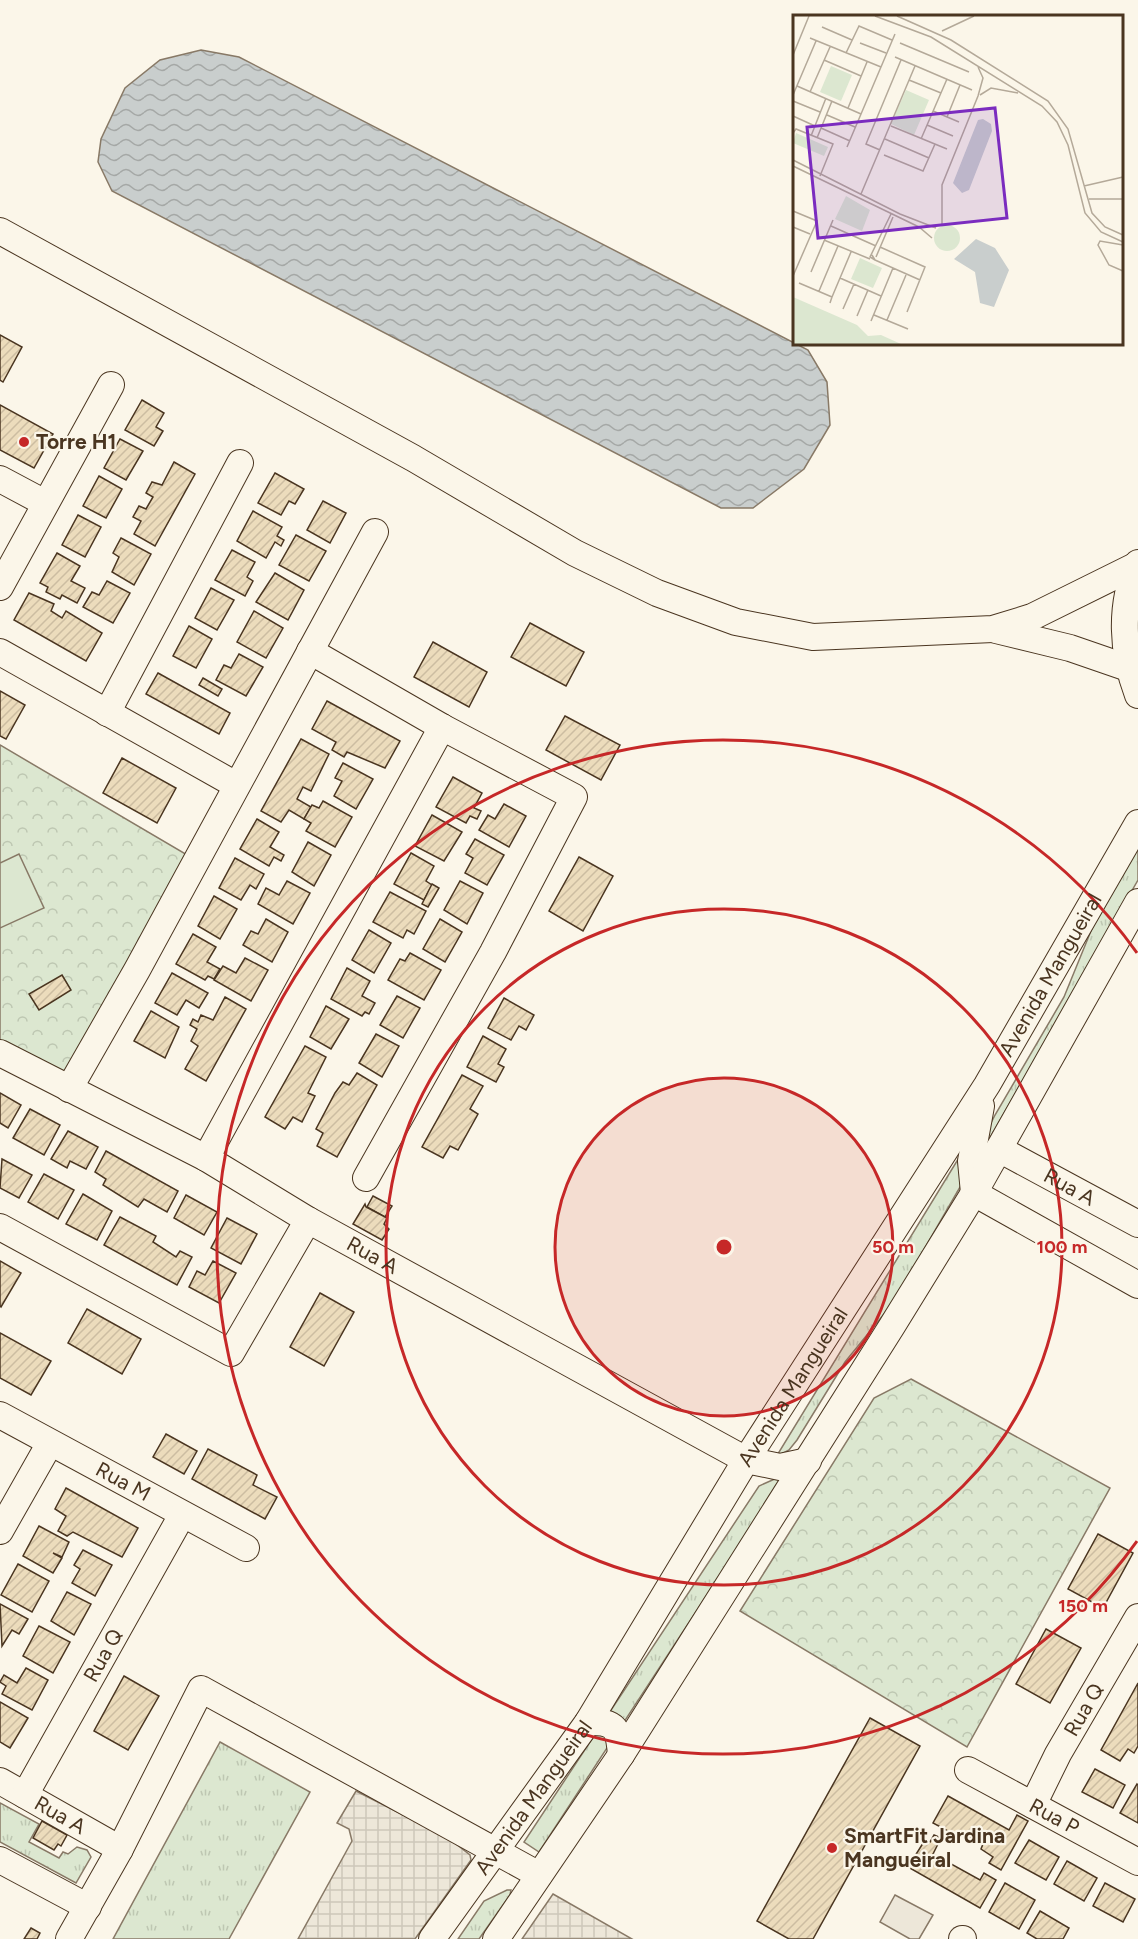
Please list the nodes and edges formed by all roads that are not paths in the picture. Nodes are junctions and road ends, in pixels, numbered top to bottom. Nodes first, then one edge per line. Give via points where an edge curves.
1 (0, 231) edge
2 (111, 385) dead end
3 (240, 463) dead end
4 (0, 479) edge
5 (45, 503) junction
6 (375, 532) dead end
7 (1137, 564) edge
8 (0, 587) edge
9 (993, 629) junction
10 (310, 651) junction
11 (0, 652) edge
12 (1128, 669) junction
13 (1138, 695) edge
14 (106, 713) junction
15 (442, 727) junction
16 (236, 785) junction
17 (1138, 824) edge
18 (1138, 902) edge
19 (0, 1053) edge
20 (987, 1085) junction
21 (69, 1089) junction
22 (999, 1149) junction
23 (206, 1158) junction
24 (366, 1178) dead end
25 (974, 1193) junction
26 (308, 1220) junction
27 (1138, 1224) edge
28 (0, 1227) edge
29 (1138, 1285) edge
30 (0, 1414) edge
31 (50, 1443) junction
32 (746, 1460) junction
33 (808, 1461) junction
34 (182, 1515) junction
35 (0, 1531) edge
36 (246, 1548) dead end
37 (1138, 1617) edge
38 (588, 1722) junction
39 (621, 1755) junction
40 (968, 1770) dead end
41 (0, 1781) edge
42 (26, 1795) junction
43 (1033, 1805) junction
44 (120, 1849) junction
45 (495, 1849) junction
46 (0, 1860) edge
47 (1138, 1862) edge
48 (539, 1875) junction
49 (88, 1907) junction
50 (69, 1939) edge
51 (432, 1939) edge
52 (496, 1939) edge

1 - 9 street via 402,452 575,553 657,593 736,622 813,636
2 - 5 street
3 - 14 street
4 - 5 street
5 - 8 street
6 - 10 street
7 - 9 street via 1032,617
7 - 12 street via 1123,616
9 - 12 street via 1070,648
10 - 15 street
10 - 16 street
11 - 14 street
12 - 13 street
14 - 16 street
15 - 23 street
15 - 24 street via 574,797 493,952
16 - 21 street
17 - 20 street, Avenida Mangueiral
18 - 22 street, Avenida Mangueiral
19 - 21 street, Rua A
20 - 25 street via 972,1152
20 - 32 street, Avenida Mangueiral
21 - 23 street, Rua A
22 - 25 street, Avenida Mangueiral
22 - 27 street, Rua A
23 - 26 street, Rua A
25 - 29 street
25 - 33 street, Avenida Mangueiral
26 - 28 street via 231,1353
26 - 32 street, Rua A
30 - 31 street, Rua M
31 - 34 street, Rua M
31 - 35 street
32 - 33 street, Rua A via 780,1467
32 - 38 street, Avenida Mangueiral
33 - 39 street, Avenida Mangueiral
34 - 36 street, Rua M
34 - 42 street, Rua Q
37 - 43 street, Rua Q via 1058,1754
38 - 39 street via 609,1723 617,1731
38 - 45 street, Avenida Mangueiral
39 - 48 street, Avenida Mangueiral
40 - 43 street, Rua P
41 - 42 street, Rua A
42 - 44 street, Rua A
43 - 47 street, Rua P
44 - 45 street via 201,1689
44 - 49 street
45 - 48 street
45 - 51 street, Avenida Mangueiral
46 - 49 street
48 - 52 street, Avenida Mangueiral
49 - 50 street

